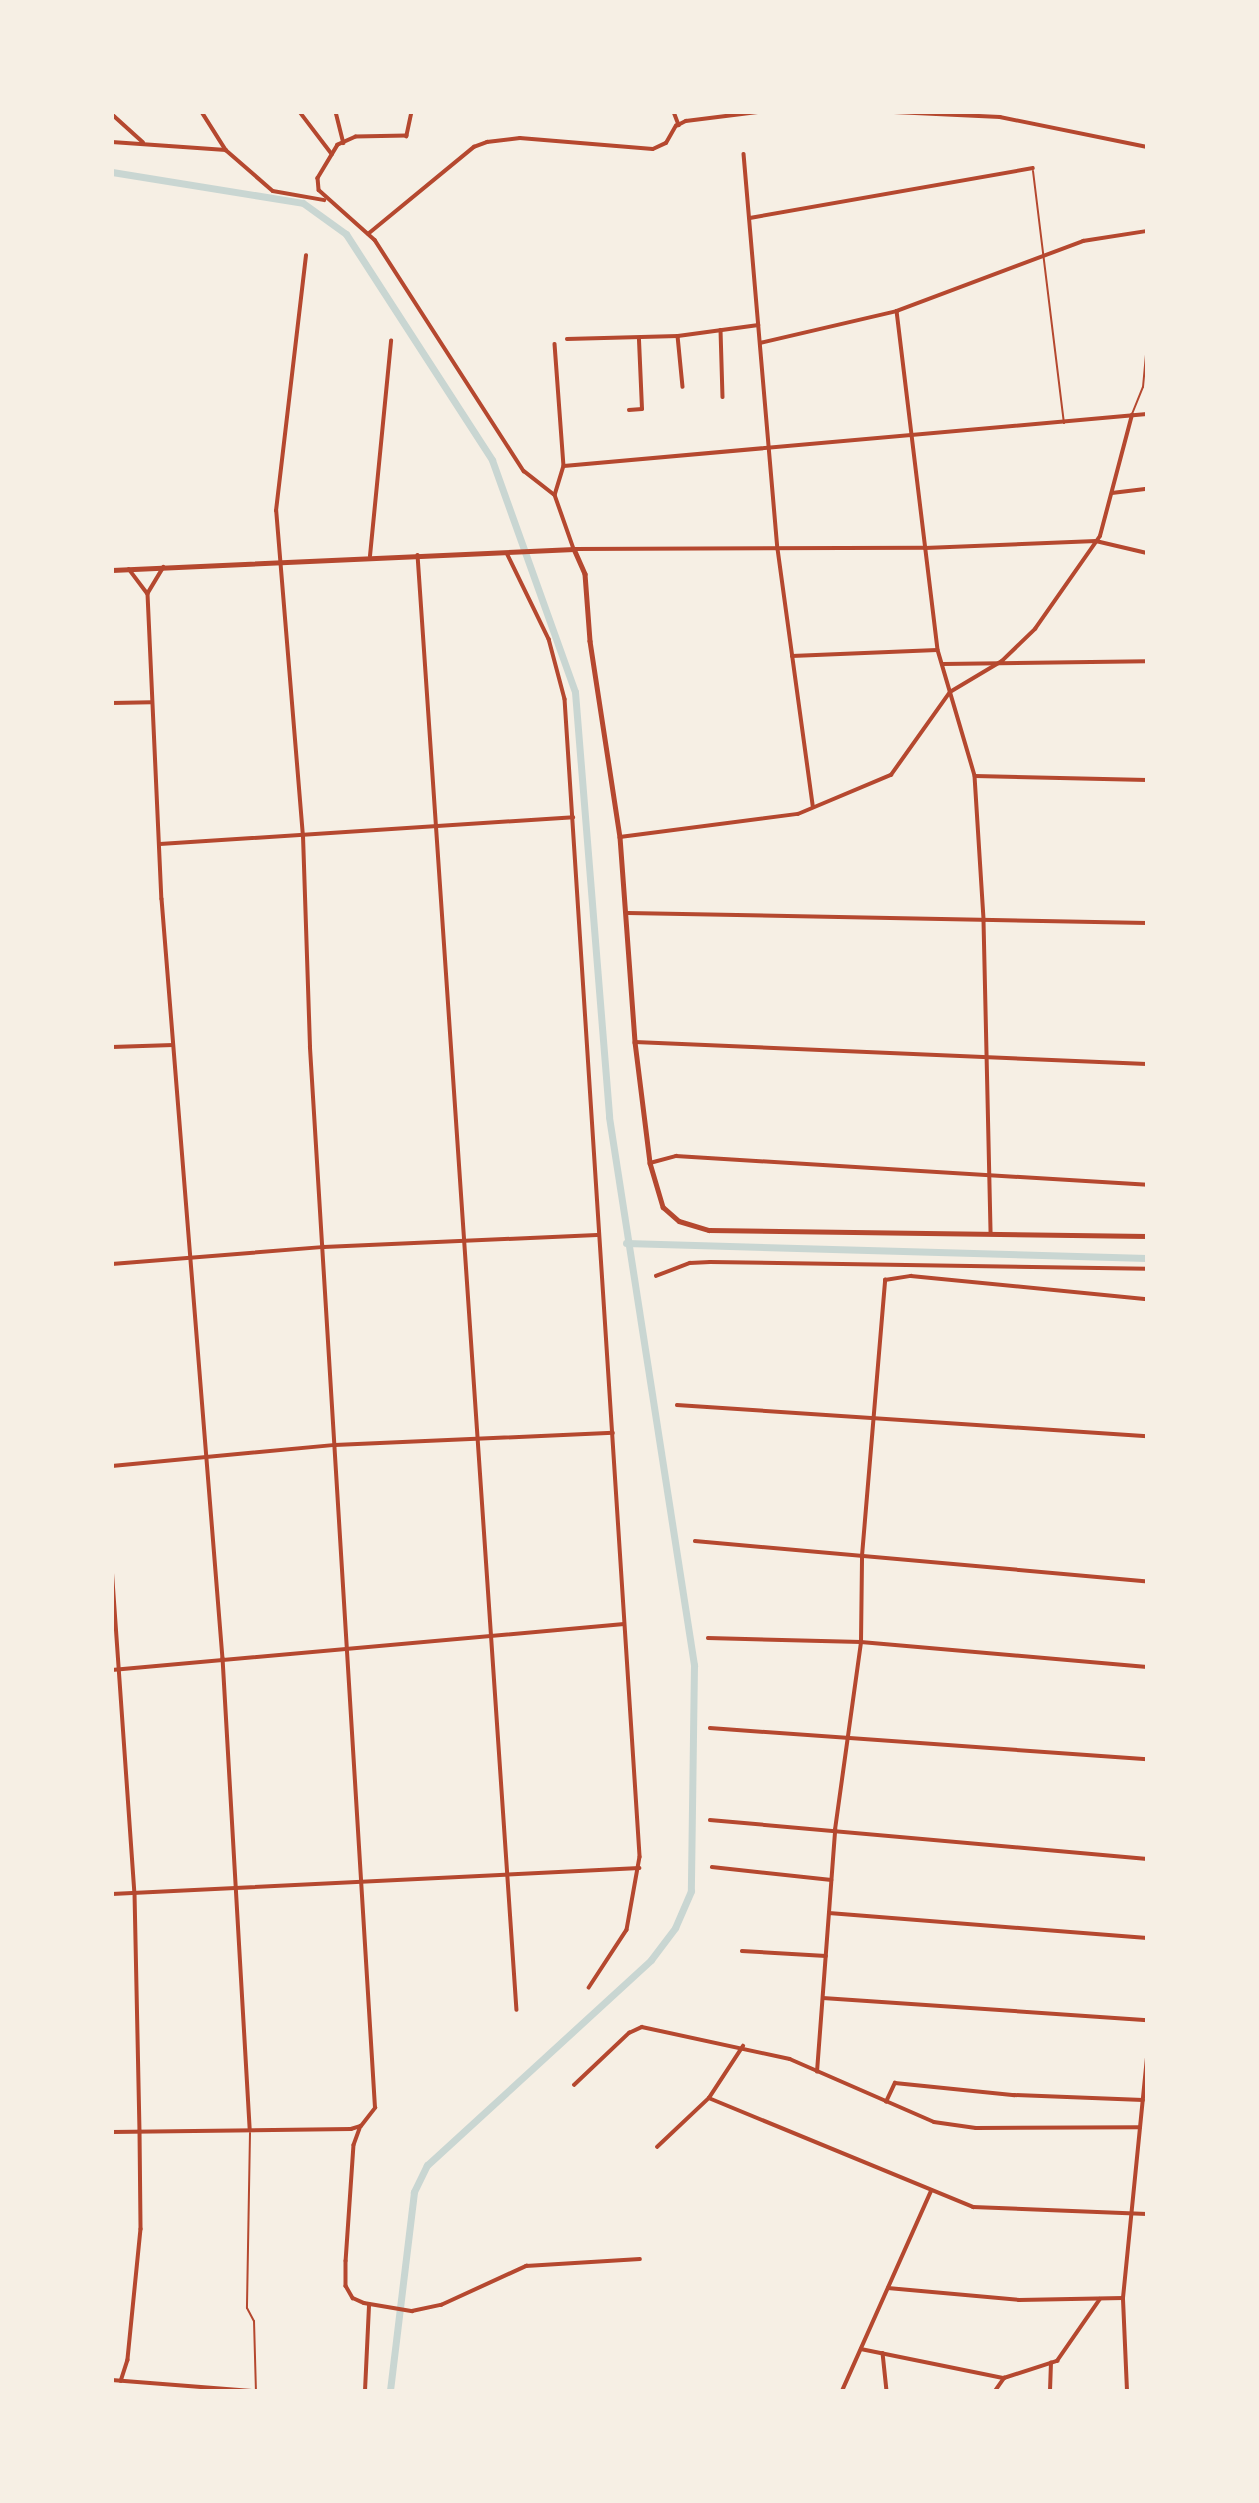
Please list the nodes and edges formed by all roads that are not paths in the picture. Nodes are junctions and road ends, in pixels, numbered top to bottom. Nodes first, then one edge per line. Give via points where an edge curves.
1 (202, 112) edge
2 (299, 112) edge
3 (336, 112) edge
4 (412, 112) edge
5 (674, 112) edge
6 (757, 112) edge
7 (894, 112) edge
8 (112, 114) edge
9 (679, 125) junction
10 (112, 142) edge
11 (344, 143) junction
12 (144, 144) junction
13 (1147, 147) edge
14 (226, 150) junction
15 (744, 154) dead end
16 (332, 155) junction
17 (1033, 168) joint
18 (326, 201) junction
19 (750, 218) junction
20 (1147, 231) edge
21 (368, 234) junction
22 (1041, 255) junction
23 (306, 256) dead end
24 (897, 310) junction
25 (758, 325) junction
26 (721, 330) junction
27 (678, 336) junction
28 (567, 339) dead end
29 (639, 339) junction
30 (391, 341) dead end
31 (760, 343) junction
32 (555, 344) dead end
33 (1147, 344) edge
34 (683, 387) dead end
35 (723, 397) dead end
36 (629, 410) dead end
37 (1147, 414) edge
38 (1132, 415) junction
39 (1064, 423) junction
40 (915, 436) junction
41 (769, 449) junction
42 (564, 466) junction
43 (1147, 489) edge
44 (1112, 493) junction
45 (555, 495) junction
46 (1096, 541) junction
47 (925, 548) junction
48 (574, 549) junction
49 (778, 549) junction
50 (506, 551) junction
51 (1147, 553) edge
52 (418, 555) junction
53 (370, 556) junction
54 (282, 561) junction
55 (163, 567) junction
56 (129, 569) junction
57 (112, 570) edge
58 (148, 594) junction
59 (938, 650) junction
60 (792, 656) junction
61 (1002, 661) junction
62 (1147, 662) edge
63 (942, 664) junction
64 (950, 692) junction
65 (151, 702) junction
66 (112, 703) edge
67 (975, 776) junction
68 (1147, 780) edge
69 (813, 807) junction
70 (573, 817) junction
71 (434, 827) junction
72 (303, 837) junction
73 (620, 837) junction
74 (160, 844) junction
75 (628, 913) junction
76 (984, 921) junction
77 (1147, 923) edge
78 (635, 1042) junction
79 (173, 1045) junction
80 (112, 1047) edge
81 (987, 1058) junction
82 (1147, 1064) edge
83 (650, 1163) junction
84 (989, 1175) junction
85 (1147, 1185) edge
86 (991, 1234) junction
87 (597, 1235) junction
88 (1147, 1236) edge
89 (465, 1243) junction
90 (324, 1248) junction
91 (192, 1259) junction
92 (112, 1264) edge
93 (1147, 1269) edge
94 (656, 1276) dead end
95 (1147, 1298) edge
96 (677, 1405) dead end
97 (873, 1415) junction
98 (613, 1433) junction
99 (1147, 1436) edge
100 (478, 1440) junction
101 (335, 1445) junction
102 (208, 1457) junction
103 (112, 1466) edge
104 (695, 1541) dead end
105 (862, 1556) junction
106 (112, 1566) edge
107 (1147, 1581) edge
108 (624, 1624) junction
109 (492, 1634) junction
110 (708, 1638) dead end
111 (860, 1642) junction
112 (349, 1646) junction
113 (223, 1658) junction
114 (1147, 1667) edge
115 (120, 1669) junction
116 (112, 1670) edge
117 (710, 1728) dead end
118 (846, 1737) junction
119 (1147, 1759) edge
120 (710, 1820) dead end
121 (835, 1830) junction
122 (1147, 1859) edge
123 (712, 1867) dead end
124 (639, 1868) junction
125 (510, 1876) junction
126 (831, 1880) junction
127 (360, 1884) junction
128 (238, 1889) junction
129 (135, 1893) junction
130 (112, 1894) edge
131 (829, 1913) junction
132 (1147, 1938) edge
133 (742, 1951) dead end
134 (826, 1956) junction
135 (589, 1988) dead end
136 (823, 1998) junction
137 (517, 2010) dead end
138 (1147, 2020) edge
139 (743, 2046) junction
140 (1147, 2058) edge
141 (817, 2072) junction
142 (574, 2085) dead end
143 (709, 2098) junction
144 (1143, 2100) junction
145 (886, 2102) junction
146 (361, 2126) junction
147 (1140, 2127) junction
148 (250, 2129) junction
149 (140, 2131) junction
150 (112, 2132) edge
151 (657, 2147) dead end
152 (931, 2191) junction
153 (1130, 2214) junction
154 (1147, 2214) edge
155 (640, 2259) dead end
156 (888, 2288) junction
157 (1123, 2298) junction
158 (1100, 2299) junction
159 (369, 2305) junction
160 (861, 2350) junction
161 (883, 2353) junction
162 (1051, 2363) junction
163 (1004, 2378) junction
164 (112, 2380) edge
165 (121, 2381) junction
166 (254, 2391) edge
167 (365, 2391) edge
168 (842, 2391) edge
169 (887, 2391) edge
170 (995, 2391) edge
171 (1050, 2391) edge
172 (1127, 2391) edge

1 - 14 street
2 - 16 street
3 - 11 street
4 - 11 street via 407,136 356,136
5 - 9 street
6 - 9 street
7 - 13 street via 1000,117
8 - 12 street
9 - 21 street via 666,144 653,149 520,138 487,142 474,147
10 - 12 street
11 - 16 street
12 - 14 street
14 - 18 street via 273,191
15 - 19 street
16 - 18 street via 318,178
17 - 19 street
17 - 22 lane
18 - 21 street
19 - 25 street
20 - 22 street via 1083,241
21 - 45 street via 524,471
22 - 24 street
22 - 39 lane
23 - 54 street via 278,484
24 - 31 street
24 - 40 street
25 - 26 street
25 - 31 street
26 - 27 street
26 - 35 street
27 - 29 street
27 - 34 street
28 - 29 street
29 - 36 street via 642,410
30 - 53 street
31 - 41 street
32 - 42 street
33 - 38 lane via 1143,387
37 - 38 street
38 - 39 street
38 - 44 street
39 - 40 street
40 - 41 street
40 - 47 street
41 - 42 street
41 - 49 street
42 - 45 street
43 - 44 street
44 - 46 street
45 - 48 street
46 - 47 street
46 - 51 street
46 - 61 street via 1035,629
47 - 49 street
47 - 59 street
48 - 49 street
48 - 50 street
48 - 73 street via 585,574 590,641
49 - 60 street
50 - 52 street
50 - 70 street via 549,639 565,699
52 - 53 street
52 - 71 street
53 - 54 street
54 - 55 street
54 - 72 street
55 - 56 street
55 - 58 street
56 - 57 street
56 - 58 street
58 - 65 street
59 - 60 street
59 - 63 street
60 - 69 street
61 - 62 street
61 - 63 street
61 - 64 street
63 - 64 street
64 - 67 street
64 - 69 street via 891,775
65 - 66 street
65 - 74 street
67 - 68 street
67 - 76 street
69 - 73 street via 776,819
70 - 71 street
70 - 87 street
71 - 72 street
71 - 89 street
72 - 74 street
72 - 90 street
73 - 75 street
74 - 79 street
75 - 76 street
75 - 78 street
76 - 77 street
76 - 81 street
78 - 81 street
78 - 83 street
79 - 80 street
79 - 91 street
81 - 82 street
81 - 84 street
83 - 84 street via 676,1156
83 - 86 street via 663,1207 679,1221 709,1230
84 - 85 street
84 - 86 street
86 - 88 street
87 - 89 street
87 - 98 street
89 - 90 street
89 - 100 street
90 - 91 street
90 - 101 street
91 - 92 street
91 - 102 street
93 - 94 street via 710,1262 690,1263
95 - 97 street via 911,1276 885,1280
96 - 97 street
97 - 99 street
97 - 105 street
98 - 100 street
98 - 108 street
100 - 101 street
100 - 109 street
101 - 102 street
101 - 112 street
102 - 103 street
102 - 113 street
104 - 105 street
105 - 107 street
105 - 111 street
106 - 115 street
108 - 109 street
108 - 124 street
109 - 112 street
109 - 125 street
110 - 111 street
111 - 114 street
111 - 118 street
112 - 113 street
112 - 127 street
113 - 115 street
113 - 128 street
115 - 116 street
115 - 129 street
117 - 118 street
118 - 119 street
118 - 121 street
120 - 121 street
121 - 122 street
121 - 126 street
123 - 126 street
124 - 125 street
124 - 135 street via 627,1930
125 - 127 street
125 - 137 street
126 - 131 street
127 - 128 street
127 - 146 street via 375,2108
128 - 129 street
128 - 148 street
129 - 130 street
129 - 149 street
131 - 132 street
131 - 134 street
133 - 134 street
134 - 136 street
136 - 138 street
136 - 141 street
139 - 141 street
139 - 142 street via 642,2027 629,2033
139 - 143 street
140 - 144 street
141 - 145 street
143 - 151 street
143 - 152 street
144 - 145 street via 1014,2095 895,2083
144 - 147 street
145 - 147 street via 934,2122 976,2128
146 - 148 street
146 - 159 street via 354,2145 346,2286 353,2298
147 - 153 street
148 - 149 street
148 - 166 lane via 247,2308 254,2321
149 - 150 street
149 - 165 street via 141,2229 128,2360
152 - 153 street via 973,2207
152 - 156 street
153 - 154 street
153 - 157 street
155 - 159 street via 526,2266 441,2305 412,2311
156 - 158 street via 1019,2300
156 - 160 street
157 - 158 street
157 - 172 street
158 - 162 street via 1057,2361
159 - 167 street
160 - 161 street
160 - 168 street
161 - 163 street
161 - 169 street
162 - 163 street
162 - 171 street
163 - 170 street
164 - 165 street
165 - 166 street

